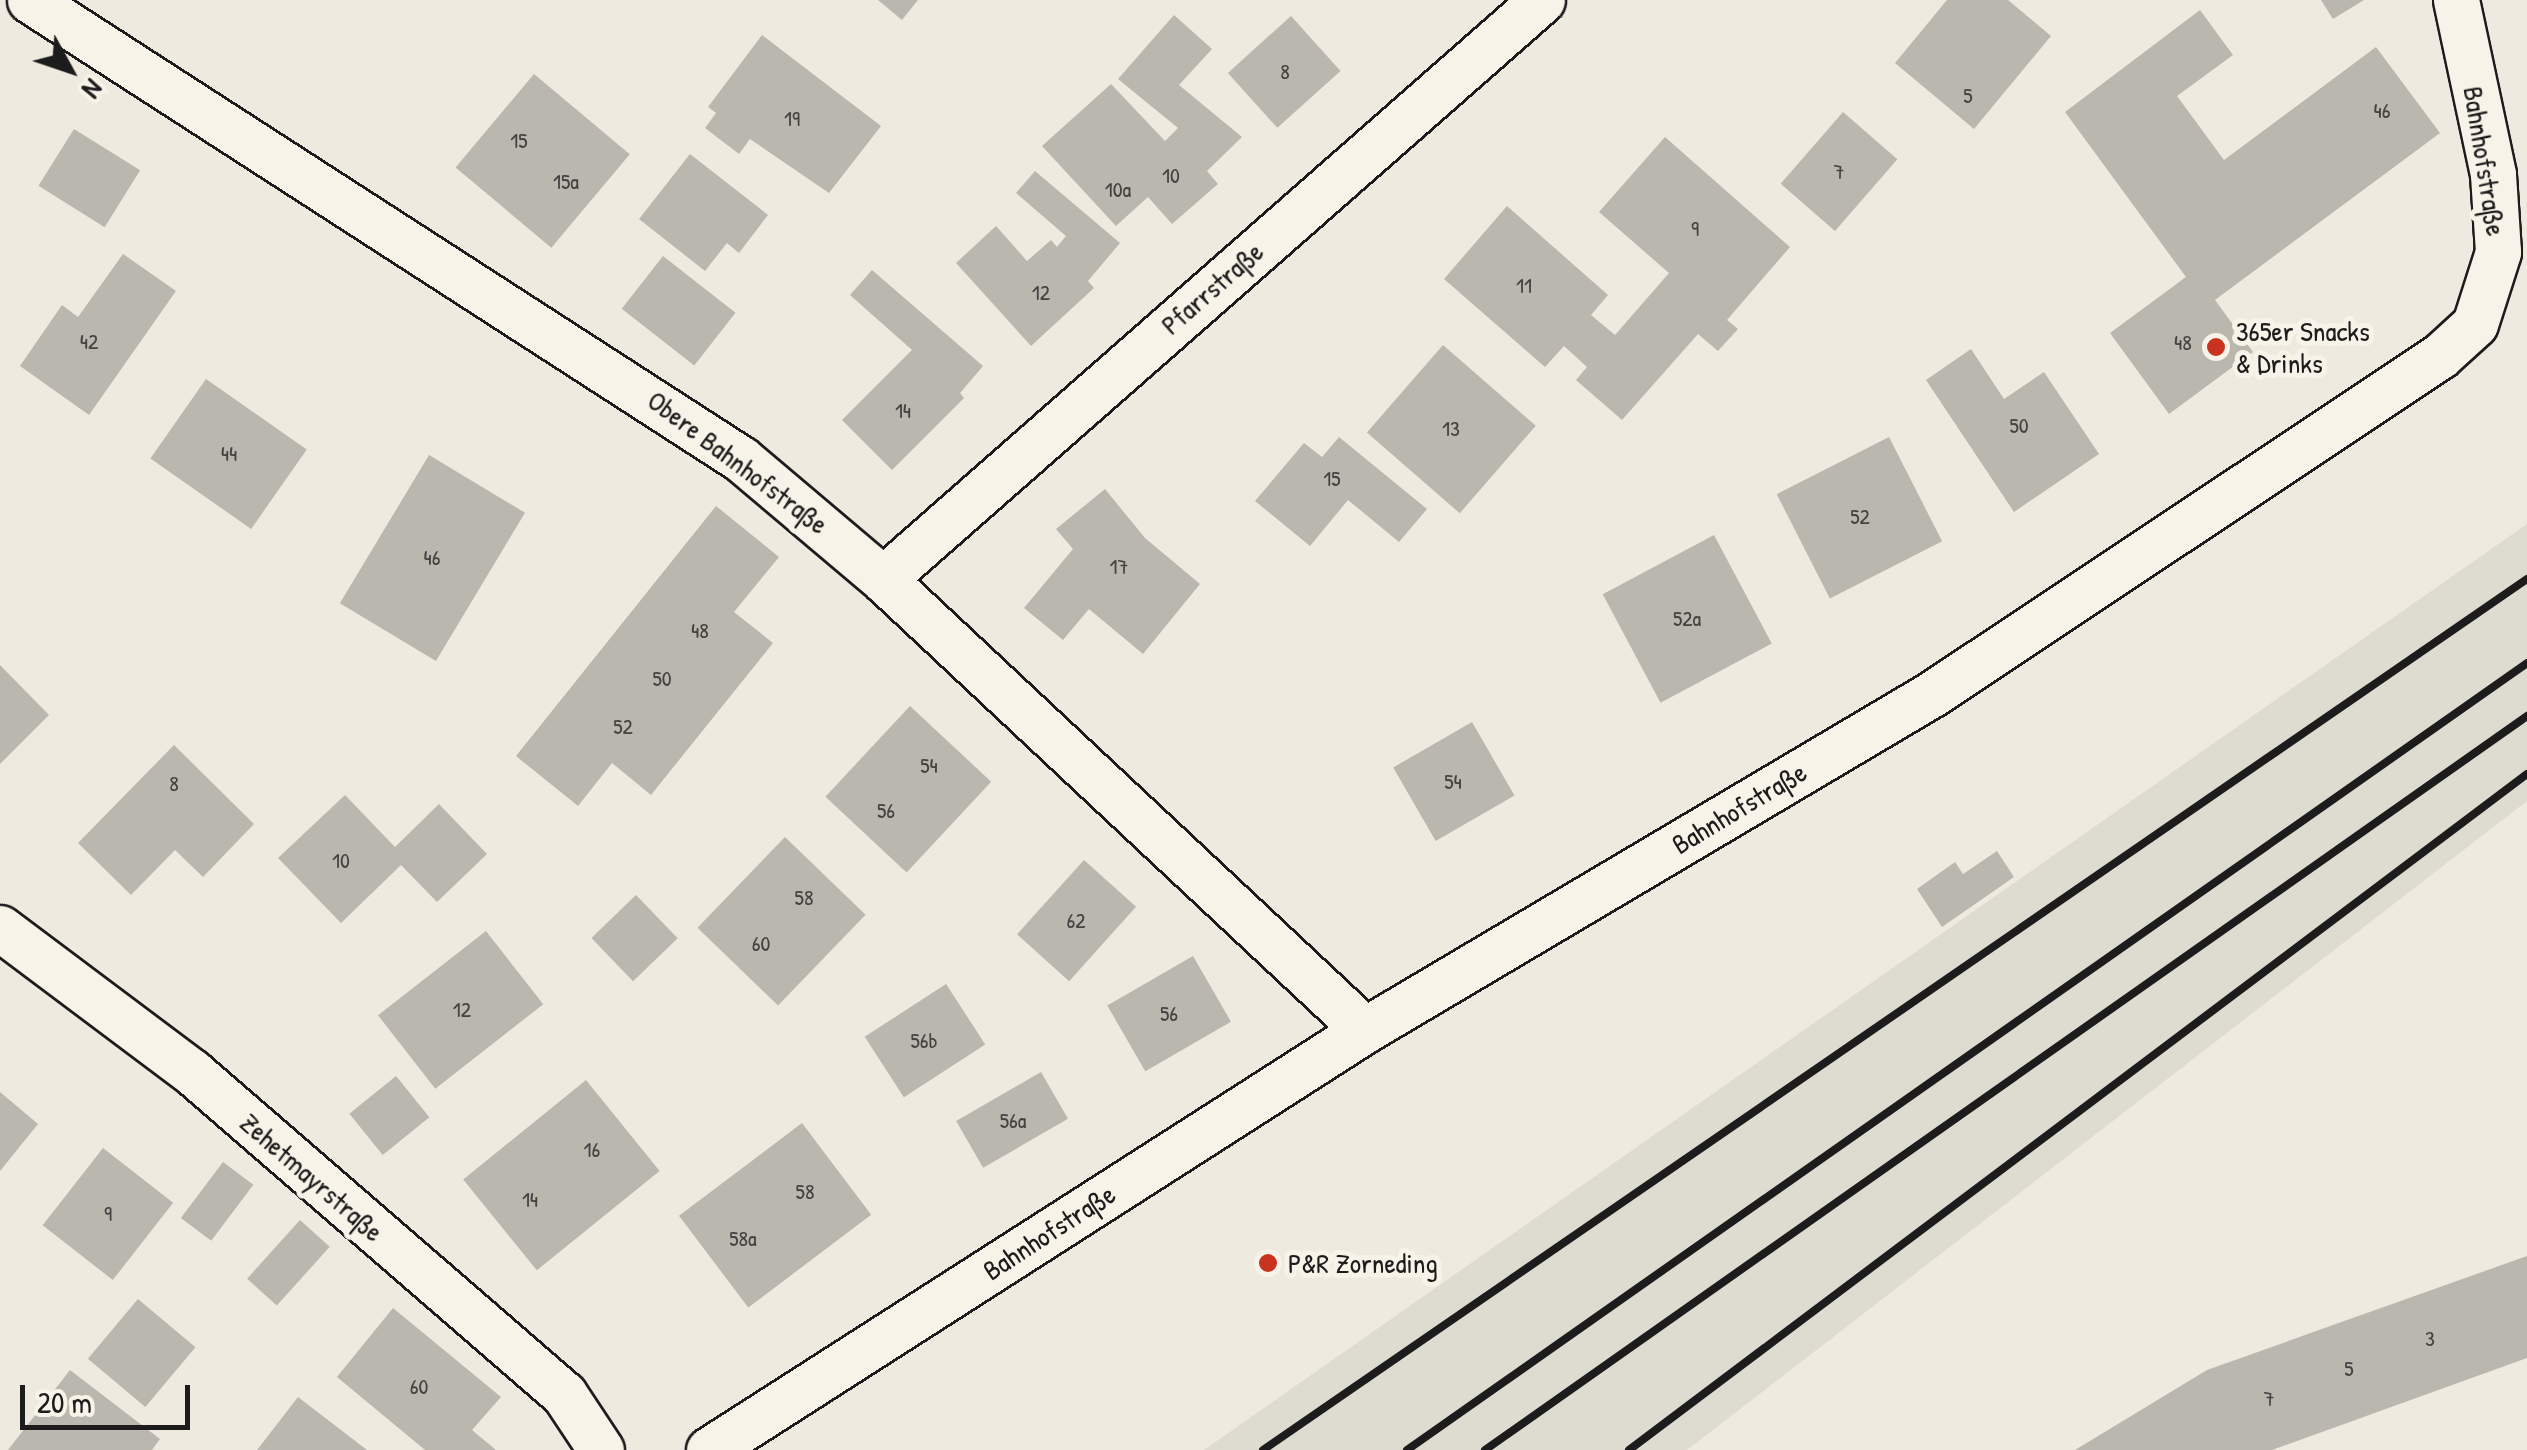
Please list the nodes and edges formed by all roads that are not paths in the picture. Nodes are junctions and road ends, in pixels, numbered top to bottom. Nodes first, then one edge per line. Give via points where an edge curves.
1 (30, 0) edge
2 (1542, 0) edge
3 (2456, 0) edge
4 (884, 579) junction
5 (0, 928) edge
6 (1365, 1030) junction
7 (601, 1450) edge
8 (709, 1450) edge

1 - 4 street, Obere Bahnhofstraße via 639,386 767,479
2 - 4 street, Pfarrstraße
3 - 6 street, Bahnhofstraße via 2493,174 2498,252 2475,324 2440,356 1932,694
4 - 6 street, Obere Bahnhofstraße
5 - 7 street, Zehetmayrstraße via 192,1072 564,1394
6 - 8 street, Bahnhofstraße

